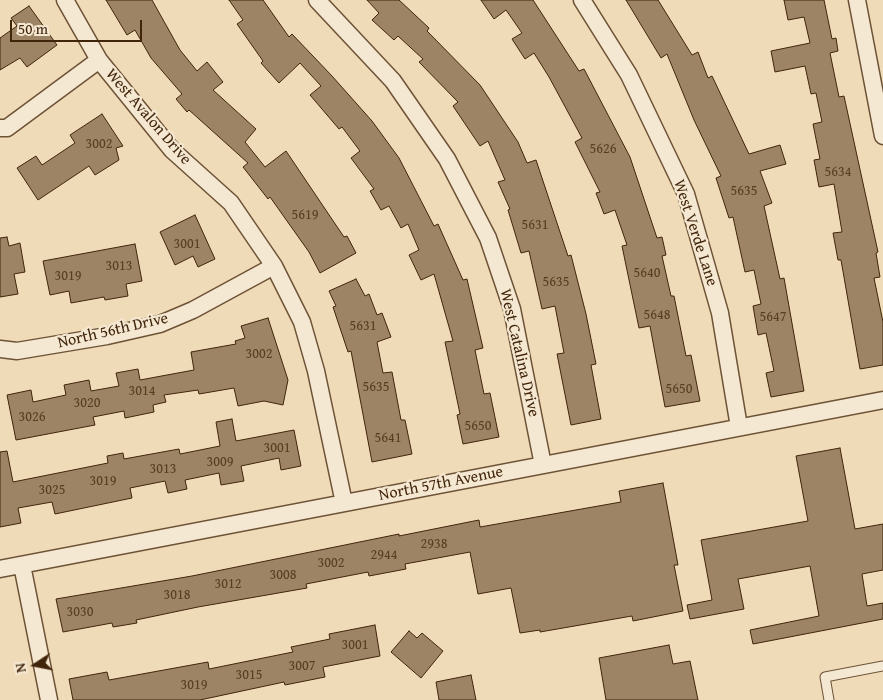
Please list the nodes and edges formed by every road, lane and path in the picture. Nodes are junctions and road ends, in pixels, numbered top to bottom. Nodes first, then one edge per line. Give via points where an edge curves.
1 (65, 0) edge
2 (317, 0) edge
3 (582, 0) edge
4 (857, 0) edge
5 (99, 60) junction
6 (0, 128) edge
7 (883, 136) edge
8 (274, 266) junction
9 (0, 349) edge
10 (883, 400) edge
11 (739, 427) junction
12 (543, 465) junction
13 (344, 503) junction
14 (22, 564) junction
15 (0, 569) edge
16 (883, 666) edge
17 (49, 700) edge
18 (829, 700) edge

1 - 5 street, West Avalon Drive
2 - 12 street, West Catalina Drive via 393,80 447,159 488,238 512,309
3 - 11 street, West Verde Lane via 629,75 686,194 720,313
4 - 7 street
5 - 6 street via 7,128
5 - 8 street, West Avalon Drive via 172,150 231,203
8 - 9 street, North 56th Drive via 160,324 26,349
8 - 13 street, West Avalon Drive via 302,322 316,371
10 - 11 street, North 57th Avenue
11 - 12 street, North 57th Avenue
12 - 13 street, North 57th Avenue
13 - 14 street, North 57th Avenue
14 - 15 street, North 57th Avenue
14 - 17 street
16 - 18 lane via 825,677

